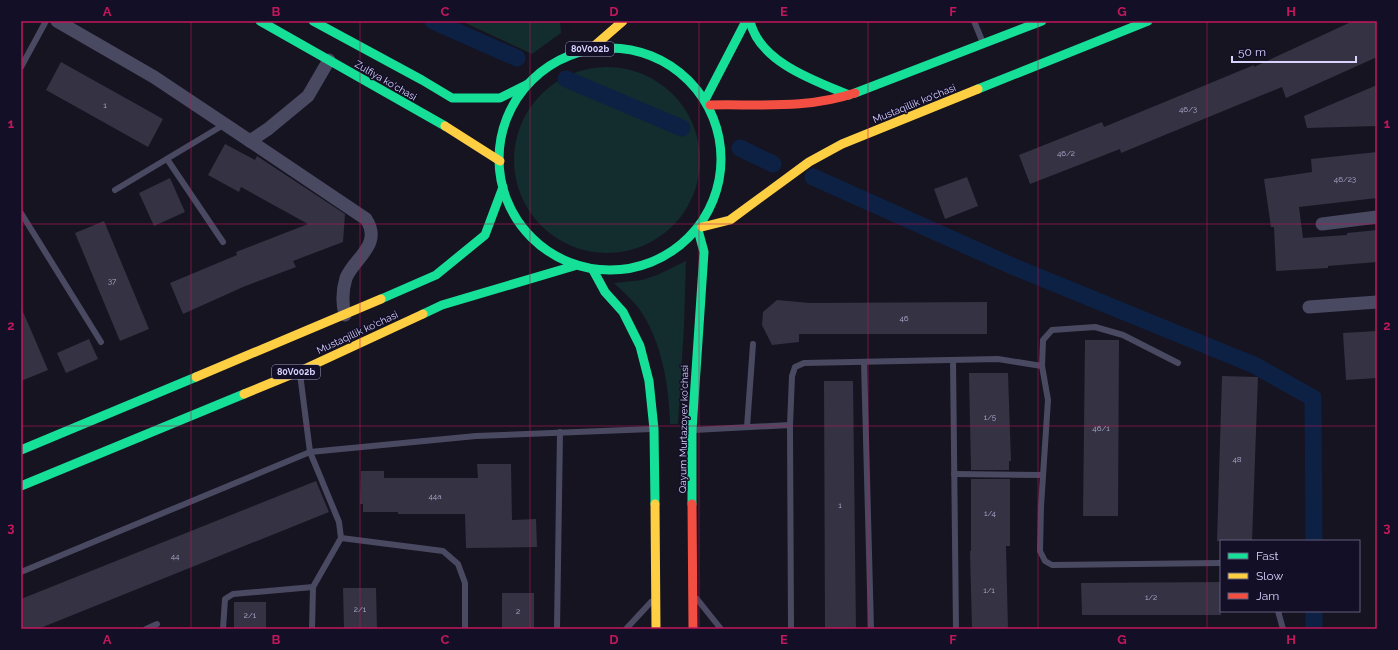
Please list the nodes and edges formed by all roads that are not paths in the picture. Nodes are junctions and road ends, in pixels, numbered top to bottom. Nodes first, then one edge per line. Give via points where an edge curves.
1 (46, 21) edge
2 (57, 21) edge
3 (260, 21) edge
4 (313, 21) edge
5 (623, 21) edge
6 (746, 21) edge
7 (750, 21) edge
8 (974, 21) edge
9 (1042, 21) edge
10 (1148, 21) edge
11 (984, 45) junction
12 (592, 48) junction
13 (329, 60) junction
14 (21, 67) edge
15 (528, 84) junction
16 (849, 95) junction
17 (708, 102) junction
18 (225, 124) junction
19 (250, 141) junction
20 (167, 159) junction
21 (500, 161) junction
22 (503, 188) junction
23 (115, 190) dead end
24 (21, 213) edge
25 (1377, 218) edge
26 (1322, 224) dead end
27 (700, 229) junction
28 (223, 242) dead end
29 (574, 266) junction
30 (593, 270) junction
31 (1377, 302) edge
32 (1309, 307) dead end
33 (345, 315) junction
34 (101, 342) dead end
35 (753, 344) dead end
36 (953, 360) junction
37 (864, 362) junction
38 (1178, 363) dead end
39 (1042, 366) junction
40 (300, 371) junction
41 (790, 425) junction
42 (746, 427) junction
43 (654, 429) junction
44 (692, 430) junction
45 (560, 432) junction
46 (21, 450) edge
47 (310, 452) junction
48 (954, 474) junction
49 (1043, 475) junction
50 (21, 486) edge
51 (341, 538) junction
52 (1220, 563) edge
53 (21, 572) edge
54 (312, 587) junction
55 (693, 594) junction
56 (655, 598) junction
57 (1278, 612) edge
58 (157, 624) dead end
59 (146, 629) edge
60 (223, 629) edge
61 (312, 629) edge
62 (465, 629) edge
63 (557, 629) edge
64 (626, 629) edge
65 (656, 629) edge
66 (693, 629) edge
67 (721, 629) edge
68 (791, 629) edge
69 (871, 629) edge
70 (956, 629) edge
71 (1282, 629) edge

1 - 14 lane
2 - 18 street via 154,77
3 - 13 main road, Zulfiya ko'chasi
4 - 15 main road, Zulfiya ko'chasi via 452,98 500,98
5 - 12 main road
6 - 17 main road
7 - 16 main road via 754,34 779,61 813,80
8 - 11 lane
9 - 11 main road
10 - 27 main road, Mustaqillik ko'chasi / 80V002b via 842,144 809,162 730,220
11 - 16 main road
12 - 15 main road, 80V002b via 555,59
12 - 17 main road, 80V002b via 629,49 668,63
13 - 19 street via 308,96
13 - 21 main road, Zulfiya ko'chasi via 442,124
15 - 21 main road, 80V002b via 512,107 502,134
16 - 17 main road via 819,102 758,106
17 - 27 main road, 80V002b via 720,139 720,165
18 - 19 street
18 - 20 lane
19 - 33 street via 366,219 370,225 371,235 366,251 353,265 346,278 342,304
20 - 23 lane
20 - 28 lane
21 - 22 main road, 80V002b
22 - 29 main road, 80V002b via 517,219 540,245
22 - 33 main road, Mustaqillik ko'chasi / 80V002b via 485,235 436,275
24 - 34 lane
25 - 26 street
27 - 30 main road, 80V002b via 666,257 631,269
27 - 44 main road, Qayum Murtazoyev ko'chasi via 704,252
29 - 30 main road, 80V002b
29 - 40 main road, Mustaqillik ko'chasi / 80V002b via 442,305
30 - 43 main road via 605,292 623,312 640,346 649,381
31 - 32 street
33 - 46 main road, Mustaqillik ko'chasi / 80V002b
35 - 42 lane
36 - 37 lane
36 - 39 lane via 998,359
36 - 48 lane
37 - 41 lane via 804,363 796,367 792,376
37 - 69 lane
38 - 39 lane via 1123,335 1095,327 1052,330 1042,340
39 - 49 lane via 1048,400
40 - 47 lane
40 - 50 main road, Mustaqillik ko'chasi / 80V002b
41 - 42 lane
41 - 68 lane
42 - 44 lane
43 - 45 lane
43 - 56 main road
44 - 55 main road, Qayum Murtazoyev ko'chasi
45 - 47 lane via 476,436
45 - 63 lane
47 - 51 lane via 339,522
47 - 53 lane
48 - 49 lane
48 - 70 lane
49 - 52 lane via 1040,551 1045,561 1052,565
51 - 54 lane
51 - 62 lane via 443,551 458,564 465,583
54 - 60 lane via 233,594 225,599
54 - 61 lane
55 - 66 main road, Qayum Murtazoyev ko'chasi
55 - 67 lane
56 - 64 lane
56 - 65 main road
57 - 71 lane
58 - 59 lane

